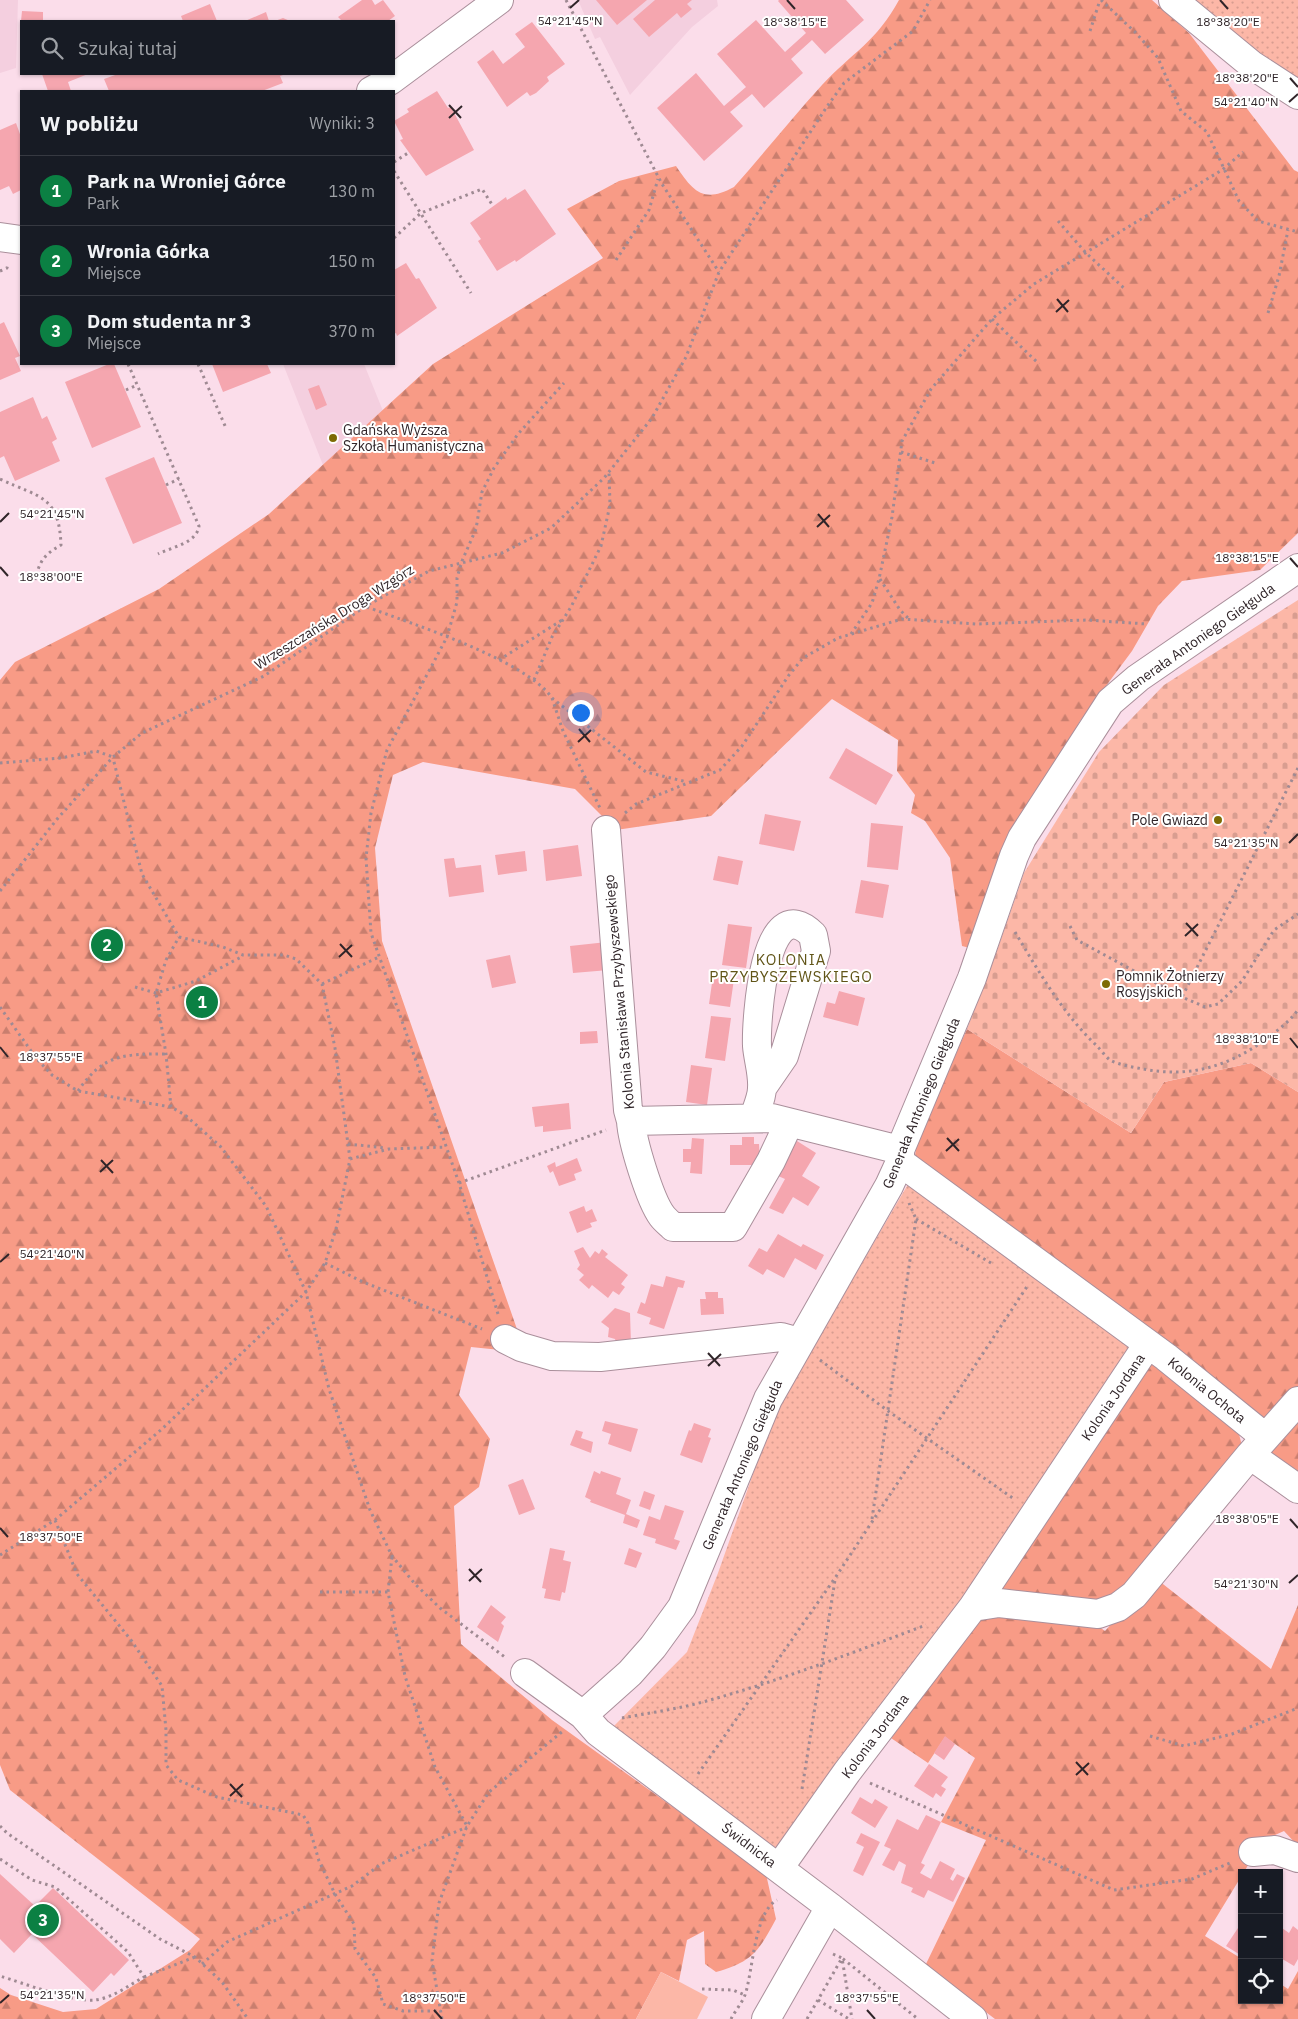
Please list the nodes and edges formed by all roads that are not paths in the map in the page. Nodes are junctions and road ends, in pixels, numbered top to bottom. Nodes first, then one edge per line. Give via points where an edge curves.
1 (499, 0) edge
2 (1173, 0) edge
3 (373, 90) edge
4 (1298, 95) edge
5 (1298, 568) edge
6 (606, 830) road end
7 (762, 1088) junction
8 (754, 1117) junction
9 (631, 1121) junction
10 (789, 1123) junction
11 (900, 1156) junction
12 (505, 1339) road end
13 (799, 1342) junction
14 (1148, 1344) junction
15 (1298, 1401) edge
16 (1257, 1446) junction
17 (1298, 1489) edge
18 (973, 1607) junction
19 (525, 1673) road end
20 (582, 1715) junction
21 (1253, 1852) road end
22 (1298, 1858) edge
23 (779, 1868) junction
24 (830, 1907) junction
25 (766, 2019) edge
26 (972, 2019) edge

1 - 3 street
2 - 4 street via 1252,65
5 - 11 street, Generała Antoniego Giełguda via 1138,678 1100,715 1022,838 972,978
6 - 9 street, Kolonia Stanisława Przybyszewskiego
7 - 7 street via 784,1056 816,952 813,935 799,925 790,925 776,934 768,956 757,1044
7 - 8 street
8 - 9 street, Kolonia Stanisława Przybyszewskiego
8 - 10 street, Kolonia Stanisława Przybyszewskiego
9 - 10 street via 637,1150 661,1216 673,1227 734,1227 772,1161
10 - 11 street, Kolonia Stanisława Przybyszewskiego
11 - 13 street, Generała Antoniego Giełguda via 889,1186
11 - 14 street, Kolonia Jordana
12 - 13 street via 552,1356 600,1357 782,1337
13 - 20 street, Generała Antoniego Giełguda via 768,1399 682,1607 630,1673
14 - 16 street, Kolonia Ochota
14 - 18 street, Kolonia Jordana
15 - 16 street
16 - 17 street, Kolonia Ochota
16 - 18 street via 1134,1594 1118,1607 1098,1614 999,1604
18 - 23 street, Kolonia Jordana via 847,1772
19 - 20 street, Świdnicka
20 - 23 street, Świdnicka via 598,1732
21 - 22 street via 1275,1850
23 - 24 street, Świdnicka
24 - 25 street
24 - 26 street, Świdnicka

